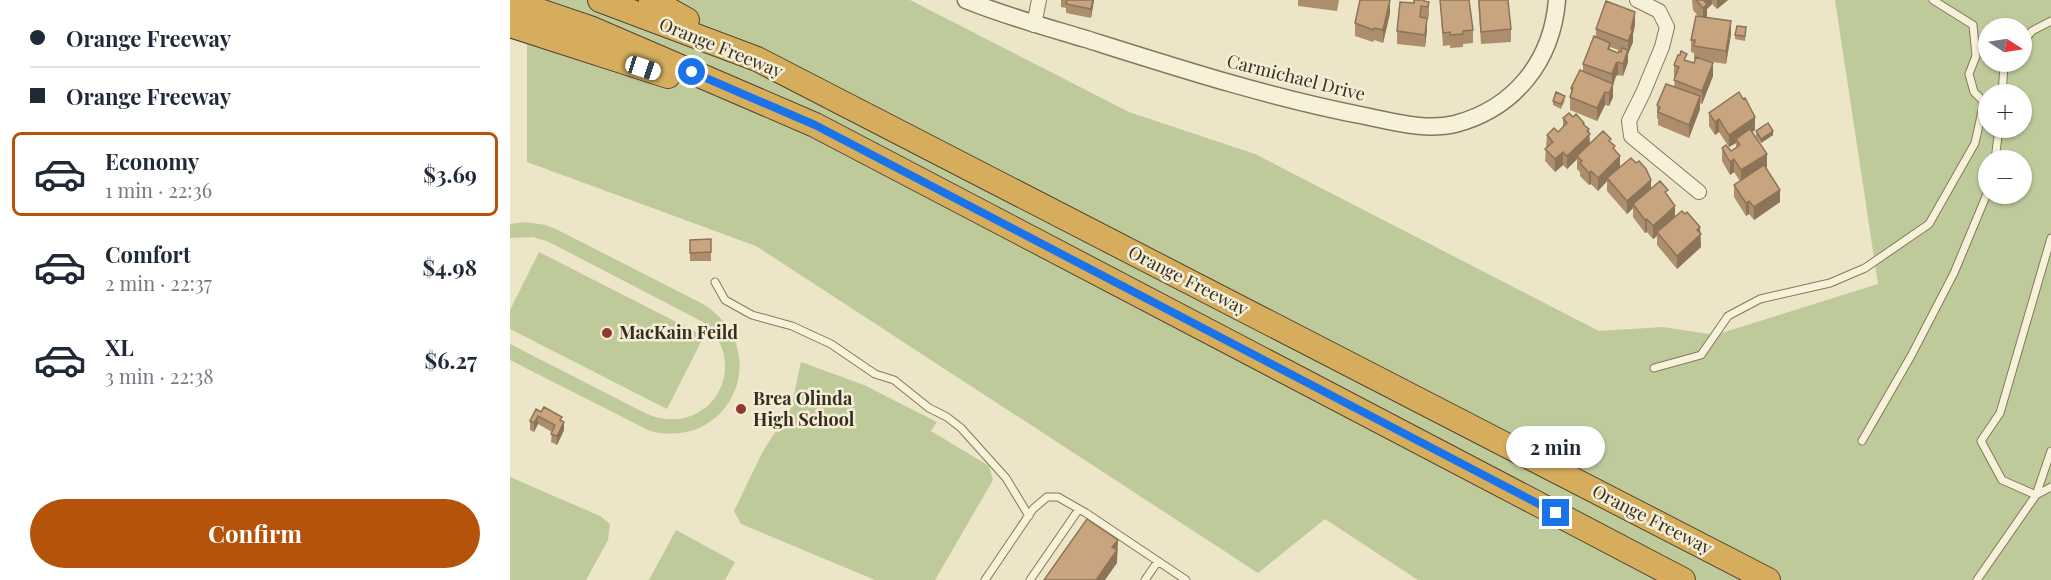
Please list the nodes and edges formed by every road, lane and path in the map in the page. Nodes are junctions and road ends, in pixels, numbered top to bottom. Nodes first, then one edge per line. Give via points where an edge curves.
1 (600, 0) edge
2 (651, 0) edge
3 (966, 0) edge
4 (1039, 0) edge
5 (1557, 0) edge
6 (1638, 0) edge
7 (1934, 0) edge
8 (510, 1) edge
9 (2051, 21) edge
10 (510, 25) edge
11 (1034, 25) junction
12 (2032, 31) edge
13 (757, 59) junction
14 (1978, 96) edge
15 (815, 125) junction
16 (1978, 132) edge
17 (1699, 192) dead end
18 (1983, 204) edge
19 (2051, 238) edge
20 (715, 282) dead end
21 (1654, 368) dead end
22 (1862, 441) dead end
23 (2051, 451) edge
24 (2051, 487) edge
25 (2036, 495) junction
26 (1079, 509) junction
27 (1029, 516) junction
28 (1158, 561) junction
29 (985, 580) edge
30 (1030, 580) edge
31 (1145, 580) edge
32 (1186, 580) edge
33 (1683, 580) edge
34 (1767, 580) edge
35 (1977, 580) edge

1 - 13 highway, Orange Freeway
2 - 13 highway
3 - 11 street, Carmichael Drive
4 - 11 street
5 - 11 street, Carmichael Drive via 1550,40 1527,80 1496,106 1455,124 1425,126 1306,103
6 - 17 street via 1659,11 1667,27 1629,120 1631,136
7 - 14 lane via 1972,25 1976,56 1969,74
8 - 15 highway, Orange Freeway via 590,28
9 - 12 lane
10 - 15 highway
13 - 34 highway, Orange Freeway
15 - 33 highway, Orange Freeway
16 - 21 lane via 1929,224 1865,268 1830,283 1760,299 1728,316 1701,355
18 - 22 lane via 1954,273
19 - 25 lane via 2000,413 1981,441 2002,480
20 - 27 lane via 725,300 752,315 792,326 831,344 875,374 894,380 947,417 1006,478
23 - 25 lane
24 - 25 lane
25 - 35 lane
26 - 27 lane via 1058,497 1047,497
26 - 28 lane
26 - 30 lane
27 - 29 lane
28 - 31 lane
28 - 32 lane

